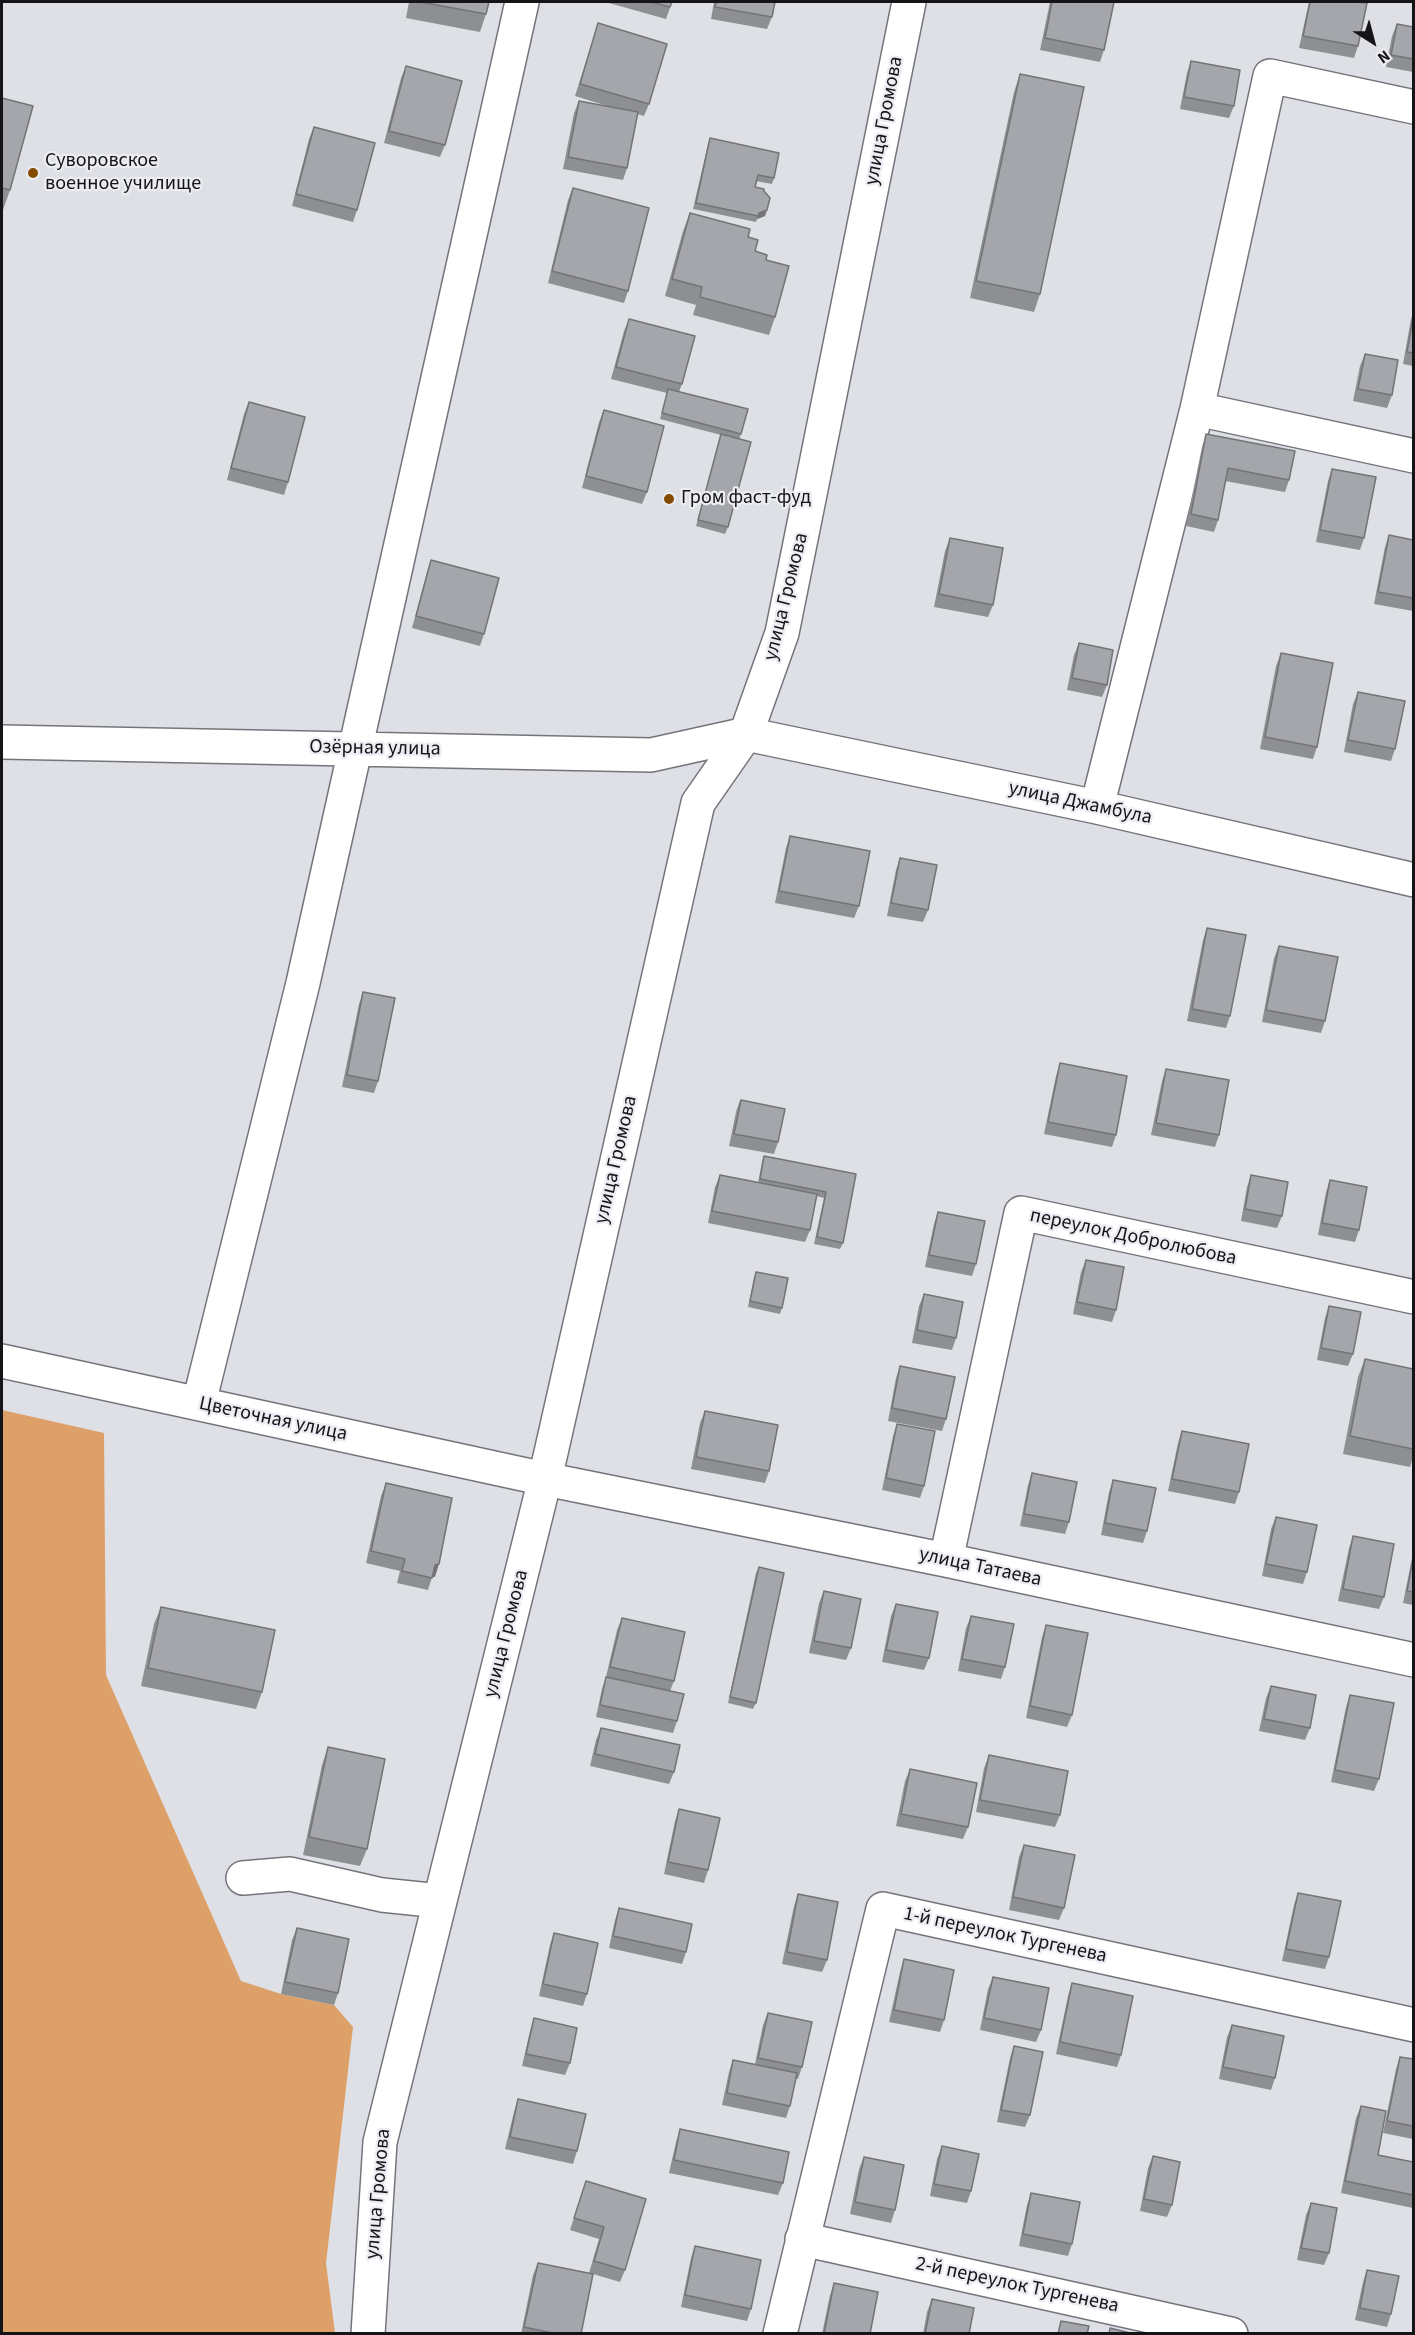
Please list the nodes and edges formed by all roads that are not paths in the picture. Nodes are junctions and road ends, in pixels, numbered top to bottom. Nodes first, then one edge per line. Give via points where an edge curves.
1 (522, 2) edge
2 (909, 2) edge
3 (1413, 107) edge
4 (1197, 409) junction
5 (1413, 456) edge
6 (746, 734) junction
7 (2, 742) edge
8 (356, 749) junction
9 (1096, 807) junction
10 (1413, 880) edge
11 (1413, 1297) edge
12 (2, 1360) edge
13 (199, 1403) junction
14 (545, 1479) junction
15 (946, 1560) junction
16 (1413, 1660) edge
17 (243, 1878) dead end
18 (440, 1901) junction
19 (1413, 2025) edge
20 (802, 2239) junction
21 (368, 2334) edge
22 (780, 2334) edge
23 (1231, 2334) edge

1 - 8 street
2 - 6 street, улица Громова via 782,633
3 - 4 street via 1270,76
4 - 5 street
4 - 9 street
6 - 8 street, Озёрная улица via 651,755
6 - 9 street, улица Джамбула
6 - 14 street, улица Громова via 698,803
7 - 8 street, Озёрная улица
8 - 13 street via 303,983
9 - 10 street, улица Джамбула
11 - 15 street, переулок Добролюбова via 1021,1213
12 - 13 street, Цветочная улица
13 - 14 street, Цветочная улица
14 - 15 street, улица Татаева
14 - 18 street, улица Громова
15 - 16 street, улица Татаева
17 - 18 street via 290,1875 382,1895
18 - 21 street, улица Громова via 380,2142
19 - 20 street, 1-й переулок Тургенева via 883,1909
20 - 22 street, 1-й переулок Тургенева
20 - 23 street, 2-й переулок Тургенева

